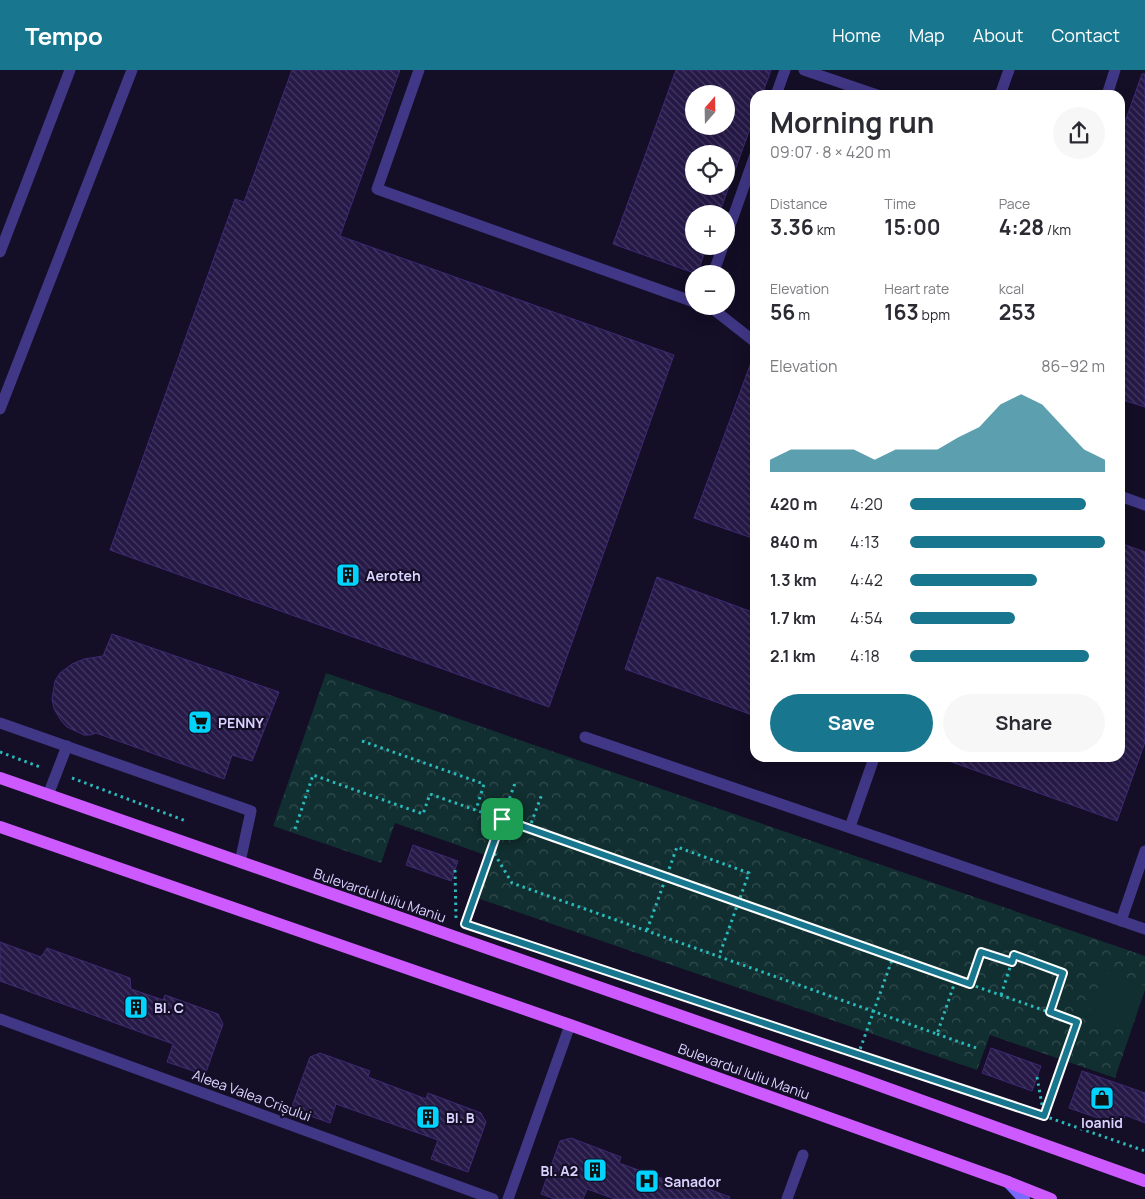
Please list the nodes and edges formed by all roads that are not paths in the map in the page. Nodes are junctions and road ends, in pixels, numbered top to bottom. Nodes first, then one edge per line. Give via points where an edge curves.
1 (70, 70) edge
2 (132, 70) edge
3 (419, 70) edge
4 (785, 70) edge
5 (804, 70) edge
6 (1009, 70) edge
7 (1116, 70) edge
8 (778, 90) edge
9 (862, 90) edge
10 (1002, 90) edge
11 (1108, 90) edge
12 (750, 169) edge
13 (735, 212) edge
14 (0, 252) edge
15 (685, 299) edge
16 (721, 315) edge
17 (750, 338) edge
18 (0, 409) edge
19 (1125, 498) edge
20 (1145, 505) edge
21 (0, 724) edge
22 (585, 737) dead end
23 (67, 746) junction
24 (873, 762) edge
25 (0, 778) edge
26 (48, 795) junction
27 (0, 827) edge
28 (850, 828) junction
29 (1145, 851) edge
30 (240, 862) junction
31 (1121, 921) junction
32 (1145, 929) edge
33 (0, 1018) edge
34 (570, 1025) junction
35 (803, 1155) dead end
36 (1145, 1181) edge
37 (1008, 1182) junction
38 (493, 1199) edge
39 (508, 1199) edge
40 (787, 1199) edge
41 (1024, 1199) edge
42 (1051, 1199) edge

1 - 14 lane
2 - 18 lane
3 - 15 lane via 377,188
4 - 8 lane
5 - 9 lane
6 - 10 lane
7 - 11 lane
12 - 13 lane
16 - 17 lane
19 - 20 lane
21 - 23 lane
22 - 28 lane
23 - 26 lane
23 - 30 lane via 251,811
24 - 28 lane
25 - 26 main road, Bulevardul Iuliu Maniu
26 - 30 main road, Bulevardul Iuliu Maniu
27 - 34 main road, Bulevardul Iuliu Maniu
28 - 31 lane
29 - 31 lane
30 - 36 main road, Bulevardul Iuliu Maniu
31 - 32 lane
33 - 38 lane, Aleea Valea Crișului
34 - 37 main road, Bulevardul Iuliu Maniu
34 - 39 lane
35 - 40 lane
37 - 41 main road
37 - 42 main road, Bulevardul Iuliu Maniu

